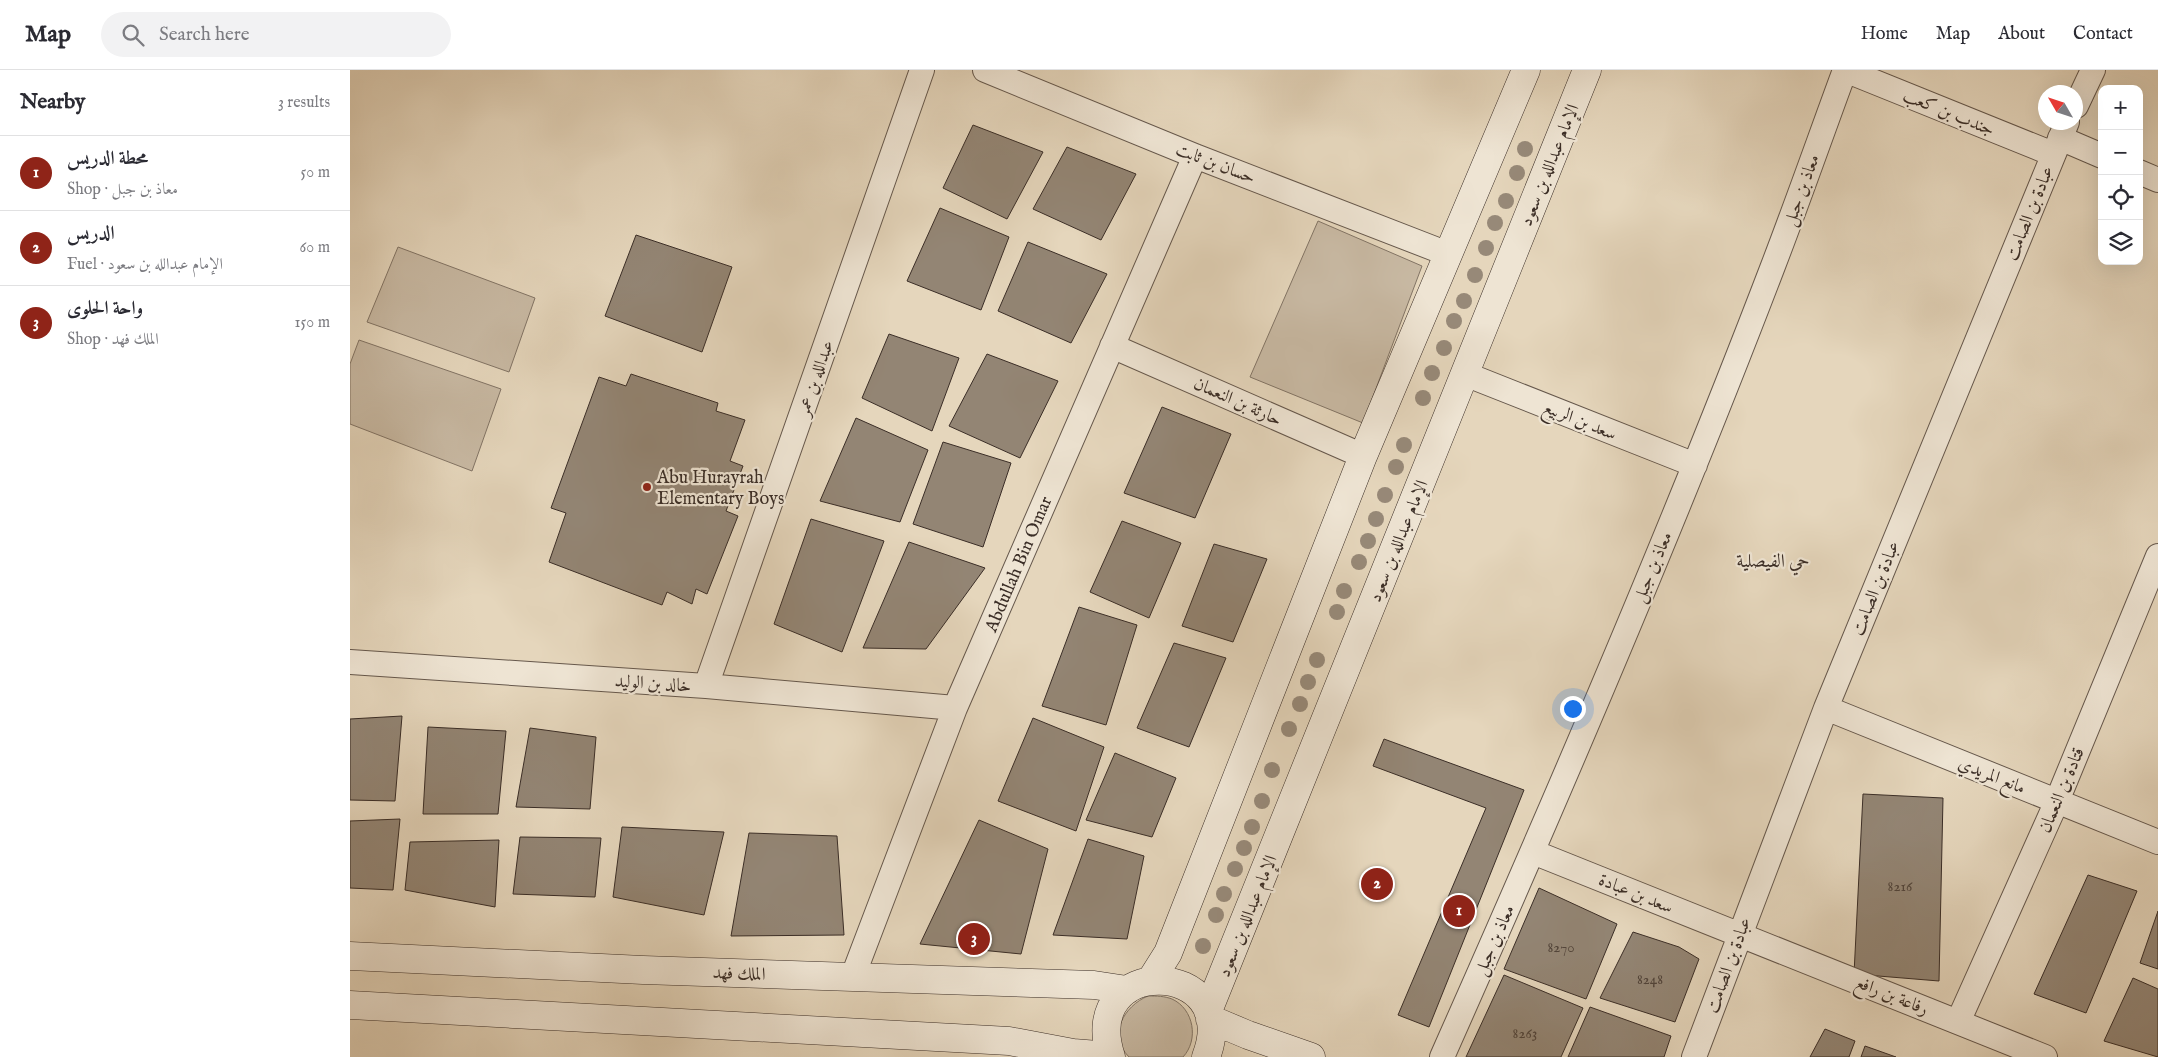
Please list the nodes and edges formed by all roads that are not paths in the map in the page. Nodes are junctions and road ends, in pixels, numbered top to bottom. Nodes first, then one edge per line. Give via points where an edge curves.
1 (922, 70) edge
2 (985, 70) edge
3 (1526, 70) edge
4 (1587, 70) edge
5 (1845, 70) edge
6 (2093, 70) edge
7 (2083, 91) edge
8 (2060, 138) edge
9 (2098, 154) edge
10 (1195, 156) junction
11 (2143, 174) edge
12 (2158, 180) edge
13 (1448, 254) junction
14 (1112, 346) junction
15 (1465, 374) junction
16 (1363, 456) junction
17 (1695, 465) junction
18 (2158, 556) edge
19 (2151, 592) edge
20 (350, 662) edge
21 (706, 686) junction
22 (955, 708) junction
23 (1826, 708) junction
24 (2058, 802) junction
25 (2158, 842) edge
26 (1533, 852) junction
27 (1739, 934) junction
28 (350, 956) edge
29 (853, 976) junction
30 (1139, 985) junction
31 (350, 1005) edge
32 (1209, 1015) junction
33 (1958, 1022) junction
34 (1111, 1057) edge
35 (1206, 1057) edge
36 (1311, 1057) edge
37 (1442, 1057) edge
38 (1694, 1057) edge
39 (2045, 1057) edge

1 - 21 street, عبدالله بن عمر
2 - 10 street, حسان بن ثابت
3 - 13 street
4 - 15 street, الإمام عبدالله بن سعود
5 - 8 street, جندب بن كعب
5 - 17 street, معاذ بن جبل
6 - 7 street
8 - 9 street, جندب بن كعب
8 - 23 street, عبادة بن الصامت
10 - 13 street, حسان بن ثابت
10 - 14 street, Abdullah Bin Omar
11 - 12 street
13 - 16 street
14 - 16 street, حارثة بن النعمان
14 - 22 street, Abdullah Bin Omar
15 - 17 street, سعد بن الربيع
15 - 32 street, الإمام عبدالله بن سعود
16 - 30 street via 1168,953
17 - 26 street, معاذ بن جبل
18 - 19 street, قتادة بن النعمان
19 - 24 street, قتادة بن النعمان
20 - 21 street, خالد بن الوليد
21 - 22 street, خالد بن الوليد
22 - 29 street, Abdullah Bin Omar
23 - 24 street, مانع المريدي
23 - 27 street, عبادة بن الصامت
24 - 25 street, مانع المريدي
24 - 33 street, قتادة بن النعمان
26 - 27 street, سعد بن عبادة
26 - 37 street, معاذ بن جبل
27 - 33 street, رفاعة بن رافع
27 - 38 street, عبادة بن الصامت
28 - 29 street, الملك فهد via 633,970
29 - 30 street, الملك فهد
30 - 32 street, الملك فهد via 1165,980 1179,983 1201,1000
30 - 34 street via 1116,1001 1108,1015 1105,1030
31 - 34 street via 1009,1041
32 - 35 street via 1211,1043
32 - 36 street via 1248,1035
33 - 39 street, رفاعة بن رافع

